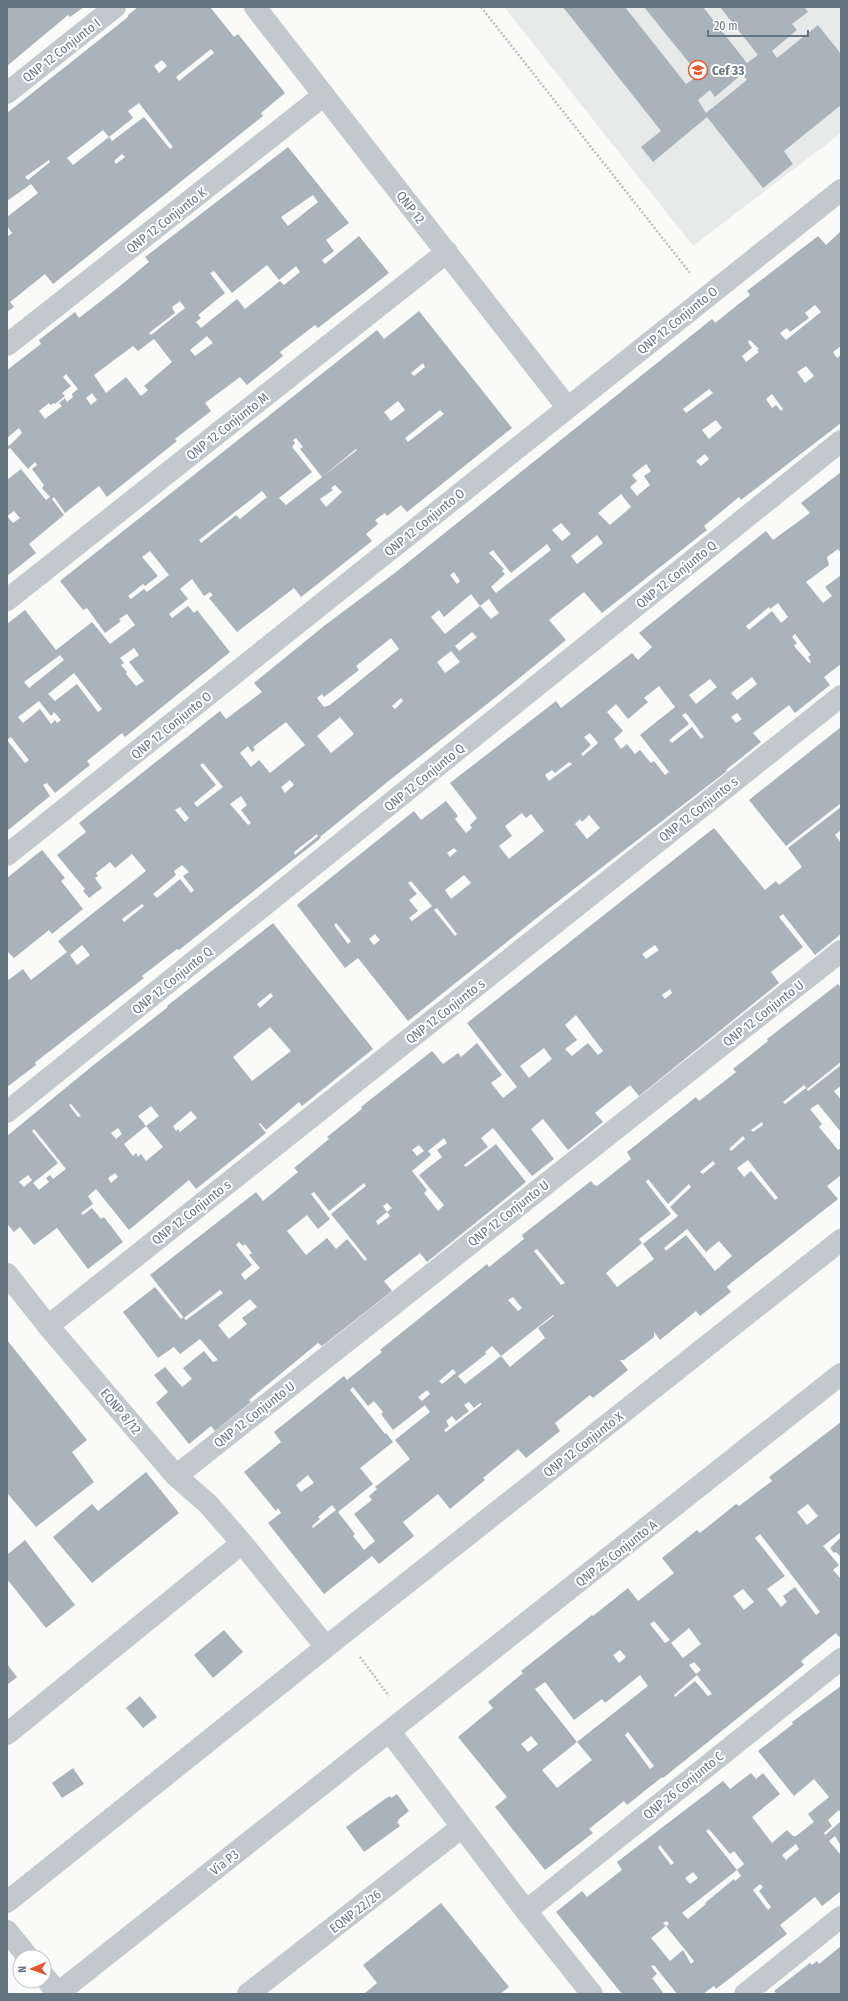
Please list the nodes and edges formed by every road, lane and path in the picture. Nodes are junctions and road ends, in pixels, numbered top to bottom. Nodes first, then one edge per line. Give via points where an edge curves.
1 (115, 7) edge
2 (255, 7) edge
3 (481, 7) edge
4 (7, 93) edge
5 (324, 95) junction
6 (841, 190) edge
7 (447, 252) junction
8 (708, 295) junction
9 (7, 345) edge
10 (567, 407) junction
11 (841, 441) edge
12 (7, 600) edge
13 (841, 696) edge
14 (7, 855) edge
15 (841, 951) edge
16 (7, 1112) edge
17 (841, 1240) edge
18 (7, 1274) edge
19 (48, 1326) junction
20 (841, 1374) edge
21 (176, 1476) junction
22 (242, 1543) junction
23 (334, 1641) junction
24 (841, 1658) edge
25 (398, 1725) junction
26 (7, 1734) edge
27 (462, 1827) junction
28 (7, 1902) edge
29 (526, 1911) junction
30 (841, 1917) edge
31 (7, 1931) edge
32 (22, 1949) edge
33 (58, 1994) edge
34 (248, 1994) edge
35 (592, 1994) edge
36 (745, 1994) edge

1 - 4 street, QNP 12 Conjunto I
2 - 5 street, QNP 12
3 - 8 path
5 - 7 street, QNP 12
5 - 9 street, QNP 12 Conjunto K
6 - 8 street, QNP 12 Conjunto O
7 - 10 street, QNP 12
7 - 12 street, QNP 12 Conjunto M
8 - 10 street, QNP 12 Conjunto O
10 - 14 street, QNP 12 Conjunto O
11 - 16 street, QNP 12 Conjunto Q
13 - 19 street, QNP 12 Conjunto s
15 - 21 street, QNP 12 Conjunto U
17 - 23 street, QNP 12 Conjunto X
18 - 19 street, EQNP 8/12
19 - 21 street, EQNP 8/12
20 - 25 street, QNP 26 Conjunto A
21 - 22 street, EQNP 8/12 via 208,1504
22 - 23 street, EQNP 8/12
22 - 26 street
23 - 25 path
23 - 28 street
24 - 29 street, QNP 26 Conjunto C
25 - 27 street
25 - 33 street, Via P3
27 - 29 street
27 - 34 street, EQNP 22/26
29 - 35 street
30 - 36 street
31 - 32 street

